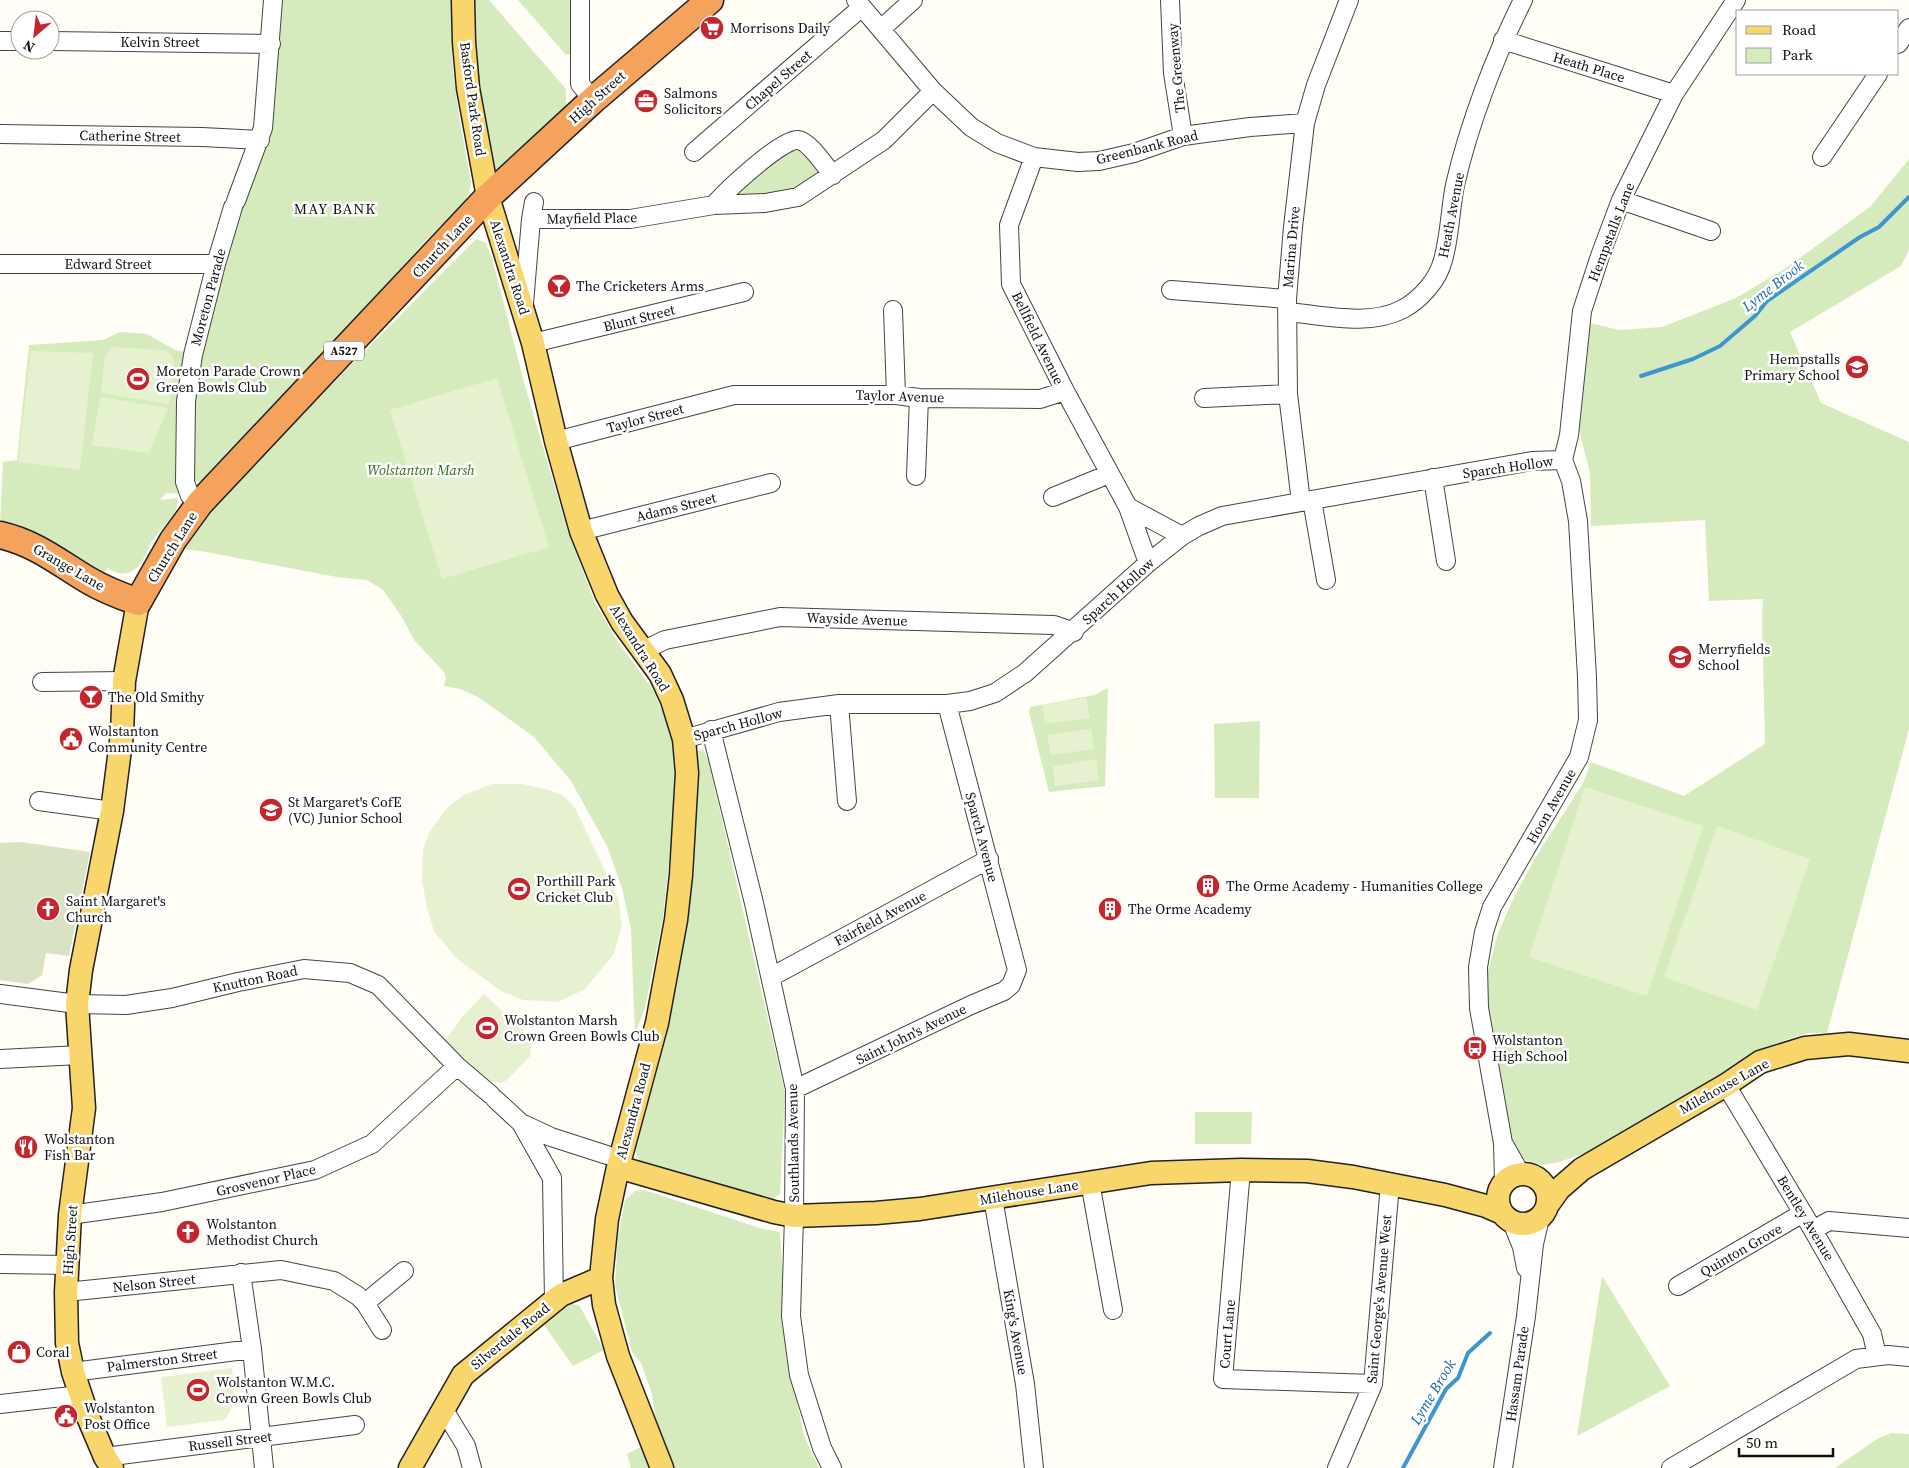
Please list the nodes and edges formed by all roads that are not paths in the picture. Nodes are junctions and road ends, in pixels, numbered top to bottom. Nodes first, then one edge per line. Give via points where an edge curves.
1 (273, 0) edge
2 (463, 0) edge
3 (580, 0) edge
4 (710, 0) edge
5 (913, 0) edge
6 (1170, 0) edge
7 (1349, 0) edge
8 (1522, 0) edge
9 (1736, 0) edge
10 (862, 6) edge
11 (1909, 28) edge
12 (882, 29) junction
13 (1503, 40) junction
14 (60, 41) edge
15 (1899, 43) edge
16 (270, 44) junction
17 (1877, 75) edge
18 (933, 91) junction
19 (1674, 94) junction
20 (593, 100) junction
21 (1305, 123) junction
22 (0, 134) edge
23 (1183, 136) junction
24 (260, 140) junction
25 (694, 152) dead end
26 (1034, 157) junction
27 (1822, 158) dead end
28 (833, 175) junction
29 (488, 197) junction
30 (1621, 200) junction
31 (714, 205) junction
32 (1711, 231) dead end
33 (0, 264) edge
34 (216, 264) junction
35 (1171, 290) dead end
36 (744, 292) dead end
37 (1287, 306) junction
38 (524, 310) junction
39 (893, 310) dead end
40 (533, 343) junction
41 (1065, 391) junction
42 (1288, 394) junction
43 (734, 395) joint
44 (896, 395) junction
45 (919, 398) junction
46 (1204, 398) dead end
47 (556, 441) junction
48 (1563, 460) junction
49 (1108, 474) junction
50 (916, 476) dead end
51 (1433, 478) junction
52 (771, 484) dead end
53 (1053, 497) dead end
54 (1307, 501) junction
55 (200, 503) junction
56 (1128, 507) junction
57 (581, 531) junction
58 (0, 535) edge
59 (1182, 536) junction
60 (1446, 561) dead end
61 (1148, 563) junction
62 (1326, 580) dead end
63 (138, 602) junction
64 (1074, 632) junction
65 (644, 650) junction
66 (124, 681) junction
67 (42, 682) dead end
68 (839, 704) junction
69 (947, 704) junction
70 (711, 730) junction
71 (684, 739) junction
72 (39, 801) dead end
73 (847, 801) dead end
74 (112, 812) junction
75 (989, 859) junction
76 (1017, 970) joint
77 (770, 977) junction
78 (0, 994) edge
79 (77, 1004) junction
80 (1908, 1047) edge
81 (80, 1054) junction
82 (0, 1058) edge
83 (457, 1066) junction
84 (1726, 1085) junction
85 (795, 1089) junction
86 (520, 1123) junction
87 (612, 1161) junction
88 (1582, 1169) junction
89 (1240, 1170) junction
90 (1515, 1180) junction
91 (1090, 1182) junction
92 (1390, 1184) junction
93 (1445, 1195) junction
94 (993, 1198) junction
95 (1544, 1210) junction
96 (1803, 1213) junction
97 (70, 1215) junction
98 (794, 1216) junction
99 (1507, 1217) junction
100 (1909, 1228) edge
101 (1813, 1230) junction
102 (0, 1264) edge
103 (68, 1265) junction
104 (404, 1271) dead end
105 (242, 1273) junction
106 (601, 1278) junction
107 (1529, 1281) junction
108 (1678, 1286) dead end
109 (66, 1292) junction
110 (554, 1301) junction
111 (365, 1303) junction
112 (1112, 1310) dead end
113 (382, 1330) dead end
114 (252, 1349) junction
115 (1877, 1356) junction
116 (1909, 1357) edge
117 (73, 1372) junction
118 (1373, 1384) junction
119 (80, 1395) junction
120 (0, 1404) edge
121 (444, 1410) junction
122 (355, 1425) dead end
123 (261, 1437) junction
124 (109, 1463) edge
125 (264, 1468) edge
126 (410, 1468) edge
127 (472, 1468) edge
128 (662, 1468) edge
129 (832, 1468) edge
130 (1034, 1468) edge
131 (1337, 1468) edge
132 (1503, 1468) edge
133 (1671, 1468) edge

1 - 16 street, Moreton Parade
2 - 29 main road, Basford Park Road via 468,88
3 - 20 street via 580,84
4 - 20 highway, High Street / A527
5 - 12 street
6 - 23 street, The Greenway via 1173,73
7 - 21 street, Marina Drive via 1318,77
8 - 13 street, Heath Avenue
9 - 19 street, Hempstalls Lane
10 - 12 street, Greenbank Road
10 - 25 street, Chapel Street
11 - 15 street
12 - 18 street, Greenbank Road
13 - 19 street, Heath Place
13 - 37 street, Heath Avenue via 1465,147 1443,261 1425,292 1403,309 1377,317 1353,318
14 - 16 street, Kelvin Street
16 - 24 street, Moreton Parade
17 - 27 street
18 - 26 street, Greenbank Road via 971,127 997,143
18 - 28 street, Mayfield Place via 884,140
19 - 30 street, Hempstalls Lane
20 - 29 highway, High Street / A527
21 - 23 street, Greenbank Road
21 - 37 street, Marina Drive
22 - 24 street, Catherine Street
23 - 26 street, Greenbank Road via 1099,161
24 - 34 street, Moreton Parade via 234,204
26 - 41 street, Bellfield Avenue via 1009,225 1011,284
28 - 31 street, Mayfield Place via 798,197 765,204
28 - 31 street via 805,143 797,140 784,143 726,191
29 - 38 main road, Alexandra Road
29 - 55 highway, Church Lane / A527
30 - 32 street
30 - 48 street, Hempstalls Lane via 1582,311 1569,434
31 - 38 street, Mayfield Place via 630,219 532,210
33 - 34 street, Edward Street
34 - 55 street, Moreton Parade via 193,355 186,401 185,482 190,496
35 - 37 street, Heath Avenue
36 - 40 street, Blunt Street
37 - 42 street, Marina Drive
38 - 40 main road, Alexandra Road
39 - 44 street
40 - 47 main road, Alexandra Road
41 - 45 street, Taylor Avenue via 1040,399
41 - 49 street, Bellfield Avenue
42 - 46 street
42 - 54 street, Marina Drive
43 - 44 street, Taylor Avenue
43 - 47 street, Taylor Street
44 - 45 street, Taylor Avenue
45 - 50 street
47 - 57 main road, Alexandra Road
48 - 51 street, Sparch Hollow via 1532,461
48 - 90 street, Hoon Avenue via 1571,481 1578,521 1588,720 1579,757 1492,907 1478,967 1479,1008 1503,1143
49 - 53 street
49 - 56 street, Bellfield Avenue
51 - 54 street, Sparch Hollow
51 - 60 street
52 - 57 street, Adams Street
54 - 59 street, Sparch Hollow via 1222,516
54 - 62 street, Marina Drive
55 - 63 highway, Church Lane / A527 via 173,540
56 - 59 street
56 - 61 street, Bellfield Avenue
57 - 65 main road, Alexandra Road via 607,595 622,622
58 - 63 highway, Grange Lane via 38,548 90,581
59 - 61 street, Sparch Hollow
61 - 64 street, Sparch Hollow
63 - 66 main road, Church Lane
64 - 65 street, Wayside Avenue via 1054,625 780,617 665,640
64 - 69 street, Sparch Hollow via 1026,673 995,692 970,701
65 - 71 main road, Alexandra Road via 672,700
66 - 67 street
66 - 74 main road, Church Lane via 122,734
68 - 69 street, Sparch Hollow
68 - 70 street, Sparch Hollow via 779,712
68 - 73 street
69 - 75 street, Sparch Avenue
70 - 71 street, Sparch Hollow
70 - 77 street, Southlands Avenue
71 - 87 main road, Alexandra Road via 688,773 676,920 656,1022
72 - 74 street
74 - 79 main road, Church Lane
75 - 76 street, Sparch Avenue
75 - 77 street, Fairfield Avenue
76 - 85 street, Saint John's Avenue via 1011,985 1004,991
77 - 85 street, Southlands Avenue
78 - 79 street, Knutton Road
79 - 81 main road, High Street
79 - 83 street, Knutton Road via 126,1005 172,998 304,969 350,973 378,985
80 - 84 main road, Milehouse Lane via 1849,1044 1805,1048 1760,1062
81 - 82 street
81 - 97 main road, High Street via 84,1108
83 - 86 street, Knutton Road
83 - 97 street, Grosvenor Place via 372,1144 315,1170 162,1202
84 - 88 main road, Milehouse Lane
84 - 96 street, Bentley Avenue
85 - 98 street, Southlands Avenue
86 - 87 street
86 - 110 street via 552,1178
87 - 98 main road, Milehouse Lane
87 - 106 main road, Alexandra Road
88 - 90 main road, Milehouse Lane via 1550,1177
88 - 95 main road, Milehouse Lane via 1560,1189
89 - 91 main road, Milehouse Lane via 1151,1173
89 - 92 main road, Milehouse Lane via 1307,1172
89 - 118 street, Court Lane via 1223,1380
90 - 93 main road, Milehouse Lane via 1486,1192
90 - 95 main road via 1547,1188
90 - 99 main road via 1498,1198
91 - 94 main road, Milehouse Lane
91 - 112 street
92 - 93 main road, Milehouse Lane
92 - 118 street, Saint George's Avenue West
93 - 99 main road, Milehouse Lane via 1486,1206
94 - 98 main road, Milehouse Lane via 876,1214
94 - 130 street, King's Avenue via 1025,1384
95 - 99 main road via 1527,1224
95 - 107 street, Hassam Parade via 1534,1244
96 - 101 street, Bentley Avenue
96 - 108 street, Quinton Grove
97 - 103 main road, High Street
98 - 129 street, Southlands Avenue via 790,1316 799,1376 822,1448
99 - 107 street, Hassam Parade via 1522,1247
100 - 101 street via 1829,1221
101 - 115 street, Bentley Avenue via 1872,1334
102 - 103 street
103 - 109 main road, High Street
104 - 111 street
105 - 109 street, Nelson Street
105 - 111 street, Nelson Street via 281,1270 334,1281
105 - 114 street
106 - 110 main road, Silverdale Road
106 - 128 main road, Alexandra Road via 604,1306 616,1351
107 - 132 street, Hassam Parade
109 - 117 main road, High Street via 67,1343
110 - 121 main road, Silverdale Road via 463,1375
111 - 113 street
114 - 117 street, Palmerston Street
114 - 123 street
115 - 116 street
115 - 133 street via 1856,1359
117 - 119 main road, High Street
118 - 131 street, Saint George's Avenue West
119 - 120 street
119 - 124 main road, High Street
121 - 126 main road, Silverdale Road
121 - 127 street via 466,1446
122 - 123 street, Russell Street
123 - 124 street, Russell Street
123 - 125 street

